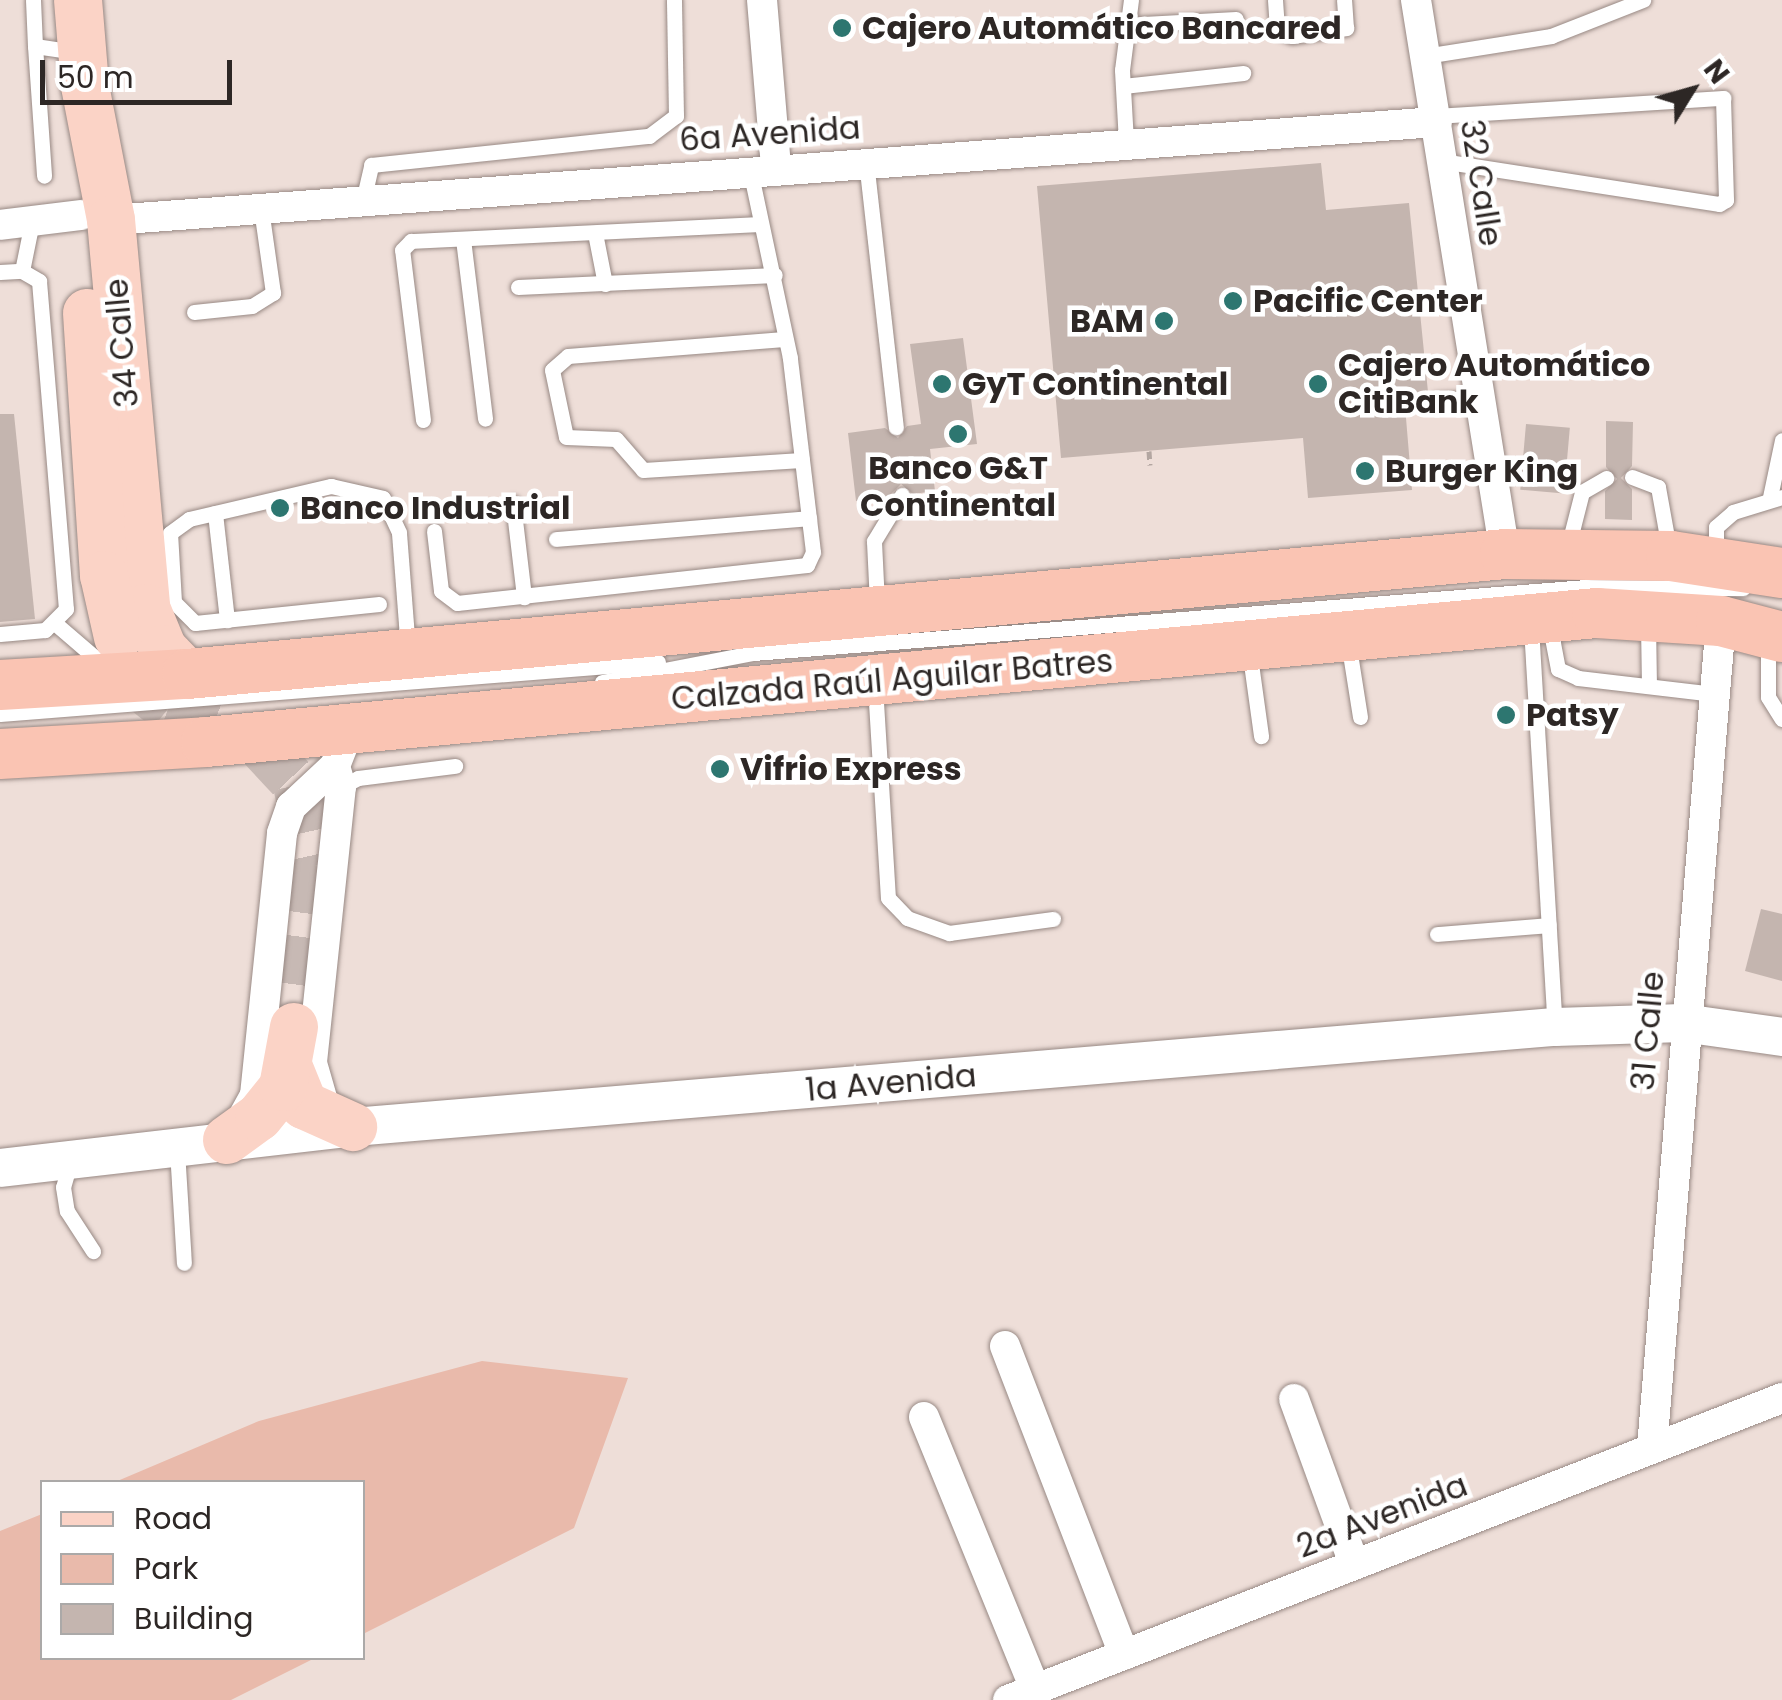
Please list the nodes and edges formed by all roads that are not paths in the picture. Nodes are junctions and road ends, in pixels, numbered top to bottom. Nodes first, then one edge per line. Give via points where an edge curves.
1 (34, 0) edge
2 (78, 0) edge
3 (674, 0) edge
4 (762, 0) edge
5 (1131, 0) edge
6 (1275, 0) edge
7 (1344, 0) edge
8 (1416, 0) edge
9 (1643, 0) edge
10 (1236, 19) dead end
11 (1126, 25) junction
12 (36, 46) junction
13 (1425, 56) junction
14 (84, 70) junction
15 (1243, 72) dead end
16 (1123, 86) junction
17 (1435, 119) junction
18 (1126, 142) junction
19 (866, 161) junction
20 (1442, 161) junction
21 (763, 169) junction
22 (44, 176) dead end
23 (363, 200) junction
24 (261, 209) junction
25 (96, 218) junction
26 (32, 222) junction
27 (758, 224) junction
28 (0, 225) edge
29 (595, 233) junction
30 (462, 239) junction
31 (22, 271) junction
32 (0, 272) edge
33 (775, 275) junction
34 (605, 284) junction
35 (518, 287) dead end
36 (194, 312) dead end
37 (784, 339) junction
38 (1480, 398) junction
39 (1436, 400) dead end
40 (485, 419) dead end
41 (423, 420) dead end
42 (896, 427) dead end
43 (1782, 440) edge
44 (802, 460) junction
45 (1632, 477) dead end
46 (1606, 478) dead end
47 (902, 495) dead end
48 (1776, 497) edge
49 (514, 504) dead end
50 (215, 513) junction
51 (809, 518) junction
52 (434, 530) dead end
53 (556, 539) dead end
54 (1782, 550) edge
55 (1505, 554) junction
56 (1566, 555) junction
57 (524, 596) junction
58 (1741, 596) edge
59 (379, 604) dead end
60 (877, 606) junction
61 (1648, 614) junction
62 (1540, 619) junction
63 (227, 620) junction
64 (57, 624) junction
65 (0, 634) edge
66 (1348, 637) junction
67 (1249, 646) junction
68 (408, 652) junction
69 (117, 658) junction
70 (682, 663) junction
71 (187, 674) junction
72 (875, 682) junction
73 (0, 685) edge
74 (1649, 686) junction
75 (1714, 694) junction
76 (0, 714) edge
77 (1360, 717) dead end
78 (1782, 719) edge
79 (1261, 736) dead end
80 (346, 746) junction
81 (0, 754) edge
82 (455, 766) dead end
83 (282, 833) junction
84 (336, 836) junction
85 (1053, 920) dead end
86 (1549, 926) junction
87 (1437, 934) dead end
88 (1683, 1023) junction
89 (1555, 1027) junction
90 (1782, 1037) edge
91 (353, 1127) junction
92 (227, 1140) junction
93 (177, 1146) junction
94 (71, 1160) junction
95 (0, 1168) edge
96 (93, 1251) dead end
97 (184, 1263) dead end
98 (1005, 1346) dead end
99 (1782, 1398) edge
100 (1294, 1399) dead end
101 (924, 1417) dead end
102 (1652, 1448) junction
103 (1354, 1564) junction
104 (1124, 1654) junction
105 (1021, 1695) edge

1 - 12 lane
2 - 14 main road, 34 Calle
3 - 23 lane via 676,116 649,136 371,166
4 - 21 street
5 - 11 lane
6 - 7 lane via 1277,30 1292,36 1346,28
8 - 13 street, 32 Calle
9 - 13 lane via 1596,23 1535,40
10 - 11 lane
11 - 16 lane
12 - 14 lane
12 - 22 lane
13 - 17 street, 32 Calle
14 - 25 main road, 34 Calle
15 - 16 lane
16 - 18 lane
17 - 18 street, 6a Avenida
17 - 20 street, 32 Calle
17 - 20 lane via 1723,98 1726,200 1720,204
18 - 19 street, 6a Avenida
19 - 21 street, 6a Avenida
19 - 42 lane
20 - 38 street, 32 Calle
21 - 23 street, 6a Avenida
21 - 27 lane
23 - 24 street, 6a Avenida
24 - 25 street, 6a Avenida
24 - 36 lane via 273,293 252,306
25 - 26 street, 6a Avenida
25 - 69 main road via 104,575
25 - 71 main road, 34 Calle via 146,608 162,650
26 - 28 street, 6a Avenida
26 - 31 lane
27 - 29 lane
27 - 33 lane
29 - 30 lane
29 - 34 lane
30 - 40 lane
30 - 41 lane via 411,241 402,250
31 - 32 lane
31 - 64 lane via 39,281 66,610
33 - 34 lane
33 - 37 lane
34 - 35 lane
37 - 44 lane
37 - 44 lane via 568,356 552,370 566,437 616,440 644,470
38 - 39 lane
38 - 55 street, 32 Calle
43 - 48 lane
44 - 51 lane
45 - 58 lane via 1658,488
46 - 56 lane via 1582,492
47 - 60 lane via 874,541
48 - 58 lane via 1733,512 1716,527
49 - 57 lane
50 - 63 lane
50 - 63 lane via 170,533 174,602 195,623
50 - 68 lane via 331,486 383,498 399,533
51 - 53 lane
51 - 57 lane via 813,552 794,570
52 - 57 lane via 441,591 457,603
54 - 58 street
55 - 56 highway
55 - 60 highway
56 - 58 highway
58 - 61 highway, Calzada Raúl Aguilar Batres
58 - 70 lane via 1586,587
58 - 75 street, 31 Calle
58 - 78 lane via 1768,698
59 - 63 lane
60 - 68 highway
61 - 62 highway, Calzada Raúl Aguilar Batres
61 - 74 lane
62 - 66 highway, Calzada Raúl Aguilar Batres
62 - 74 lane via 1558,669 1578,678
62 - 86 lane
64 - 65 lane
64 - 69 lane
66 - 67 highway, Calzada Raúl Aguilar Batres
66 - 77 lane
67 - 72 highway, Calzada Raúl Aguilar Batres
67 - 79 lane
68 - 71 highway
69 - 71 highway
69 - 73 highway
70 - 76 lane via 606,662
70 - 80 lane
72 - 80 highway, Calzada Raúl Aguilar Batres
72 - 85 lane via 888,898 907,918 949,933
74 - 75 lane
75 - 88 street, 31 Calle
80 - 81 highway, Calzada Raúl Aguilar Batres
80 - 82 lane via 358,778
80 - 83 street via 291,807
80 - 84 street
83 - 84 street via 311,816
83 - 92 street via 255,1096
84 - 91 street via 312,1062 324,1101
86 - 87 lane
86 - 89 lane
88 - 89 street, 1a Avenida
88 - 90 street, 1a Avenida
88 - 102 street, 31 Calle
89 - 91 street, 1a Avenida
91 - 92 street, 1a Avenida
91 - 92 main road via 304,1105 291,1048 273,1104
92 - 93 street, 1a Avenida
93 - 94 street, 1a Avenida
93 - 97 lane
94 - 95 street, 1a Avenida
94 - 96 lane via 62,1187 67,1211
98 - 104 street
99 - 102 street, 2a Avenida
100 - 103 street
101 - 105 street
102 - 103 street, 2a Avenida
103 - 104 street, 2a Avenida
104 - 105 street, 2a Avenida

